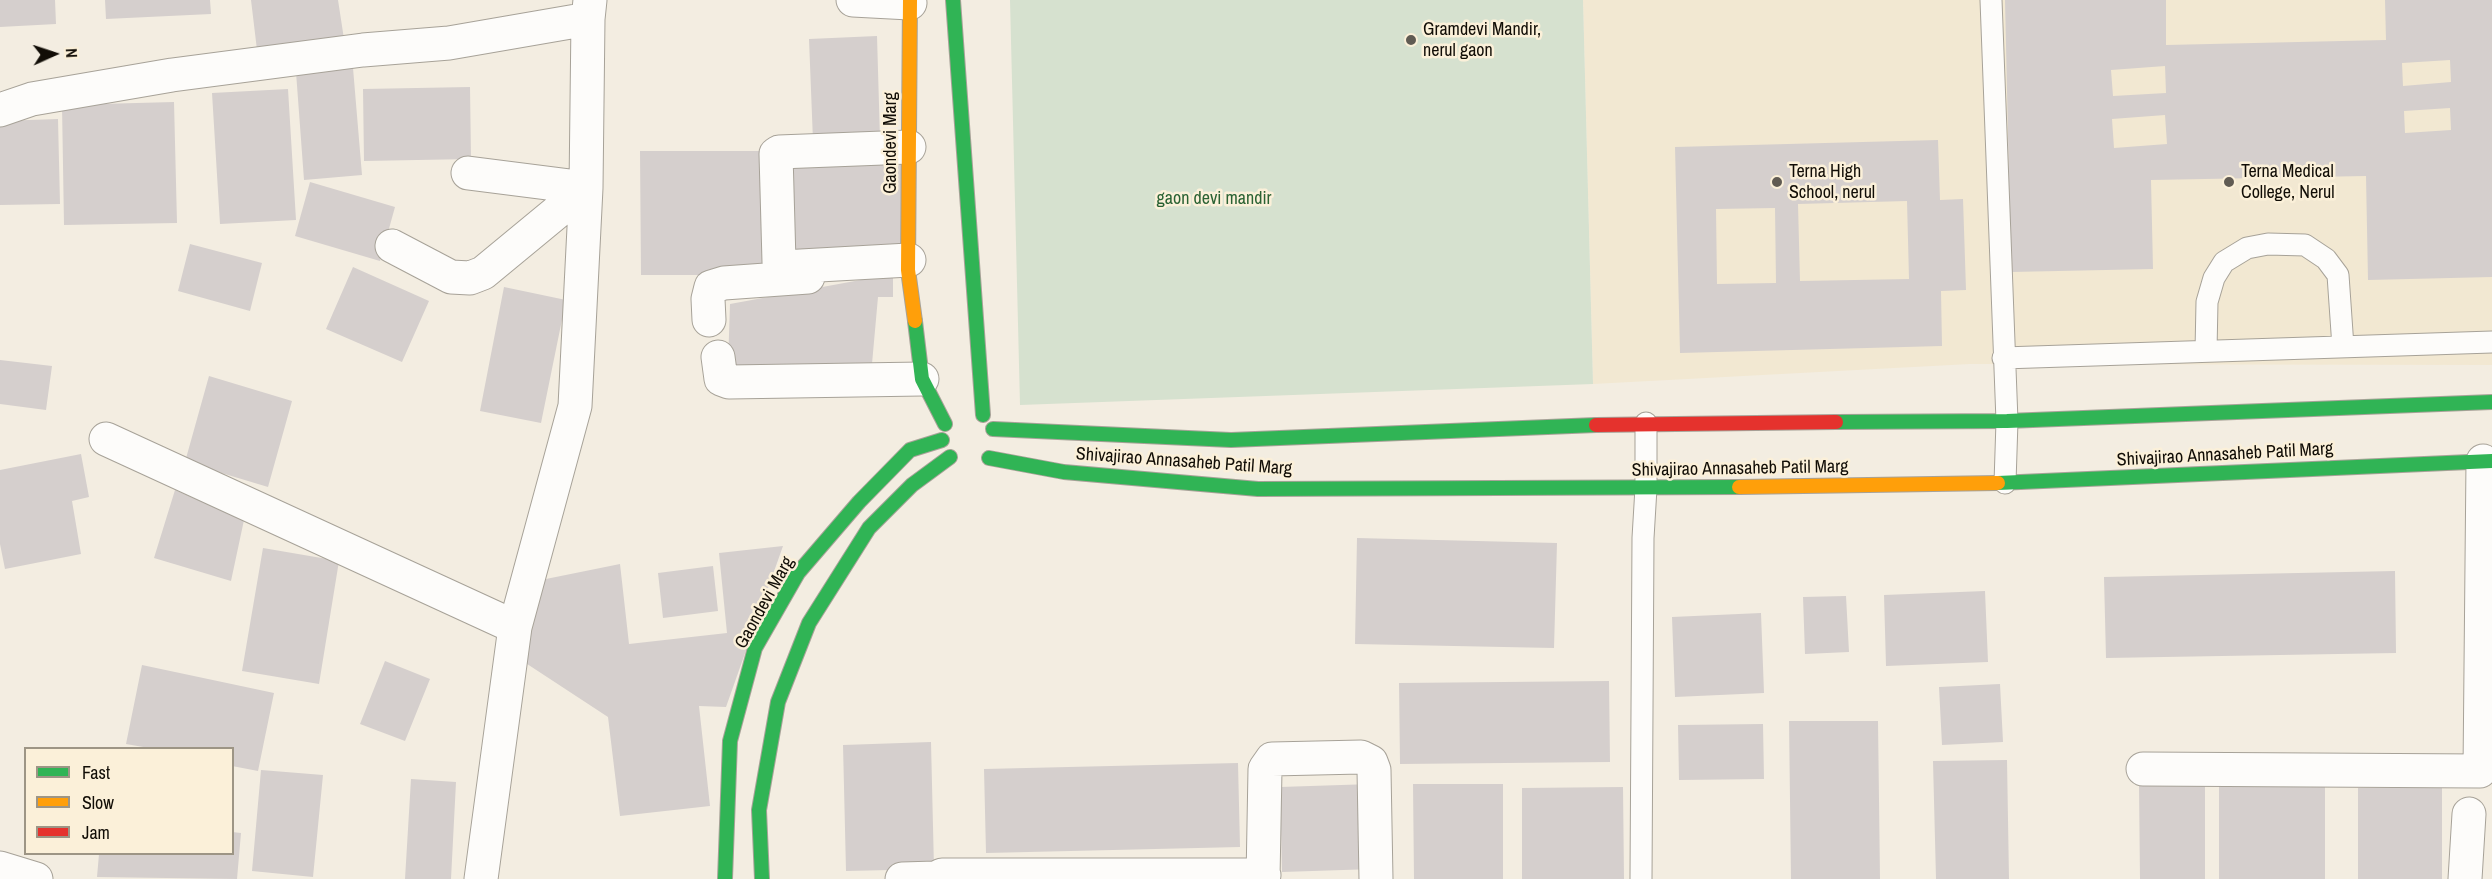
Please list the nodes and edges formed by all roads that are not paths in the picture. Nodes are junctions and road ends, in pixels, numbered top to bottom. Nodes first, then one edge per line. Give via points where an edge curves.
1 (853, 0) edge
2 (953, 0) edge
3 (1991, 0) edge
4 (910, 2) edge
5 (589, 9) edge
6 (0, 110) edge
7 (909, 147) junction
8 (468, 173) dead end
9 (586, 188) junction
10 (392, 246) dead end
11 (908, 265) junction
12 (709, 320) dead end
13 (2492, 342) edge
14 (2343, 347) junction
15 (2206, 351) junction
16 (718, 357) dead end
17 (2003, 358) junction
18 (922, 379) junction
19 (2492, 402) edge
20 (983, 415) junction
21 (2007, 421) junction
22 (1646, 423) junction
23 (945, 424) junction
24 (993, 429) junction
25 (106, 439) dead end
26 (942, 440) junction
27 (950, 457) junction
28 (989, 458) junction
29 (2488, 461) edge
30 (2005, 483) junction
31 (1646, 488) junction
32 (515, 627) junction
33 (2143, 769) dead end
34 (2469, 814) dead end
35 (0, 868) edge
36 (1264, 877) edge
37 (36, 879) edge
38 (481, 879) edge
39 (725, 879) edge
40 (762, 879) edge
41 (902, 879) edge
42 (1376, 879) edge
43 (1641, 879) edge
44 (2465, 879) edge

1 - 4 street
2 - 20 main road
3 - 17 lane
4 - 7 main road, Gaondevi Marg
5 - 6 street via 448,43 172,75 32,99
5 - 9 street
7 - 11 main road, Gaondevi Marg
7 - 11 street via 776,154 779,262 783,267
8 - 9 street
9 - 10 street via 483,273 470,278 451,277
9 - 32 street via 575,406
11 - 12 street via 724,283 711,287
11 - 18 main road, Gaondevi Marg
13 - 14 lane
14 - 15 lane
14 - 15 lane via 2338,275 2326,259 2305,245 2268,244 2247,248 2224,262 2214,278 2207,302
15 - 17 lane
16 - 18 street via 721,379 729,381
17 - 21 lane
18 - 23 main road, Gaondevi Marg
19 - 21 main road, Shivajirao Annasaheb Patil Marg
20 - 23 main road via 962,412
20 - 24 main road
21 - 22 main road, Shivajirao Annasaheb Patil Marg
21 - 30 lane
22 - 24 main road, Shivajirao Annasaheb Patil Marg via 1231,440
22 - 31 lane
23 - 26 main road
24 - 28 main road via 995,438
25 - 32 street
26 - 27 main road
26 - 39 main road, Gaondevi Marg via 910,450 859,502 798,573 755,648 730,741
27 - 28 main road via 970,464
27 - 40 main road via 912,485 869,528 809,623 778,702 759,810
28 - 31 main road, Shivajirao Annasaheb Patil Marg via 1064,472 1258,489
29 - 30 main road, Shivajirao Annasaheb Patil Marg
29 - 33 street via 2480,771
30 - 31 main road, Shivajirao Annasaheb Patil Marg
31 - 43 lane
32 - 38 street
34 - 44 street
35 - 37 street
36 - 41 street via 942,875
36 - 42 street via 1265,769 1272,759 1361,757 1371,762 1374,770

